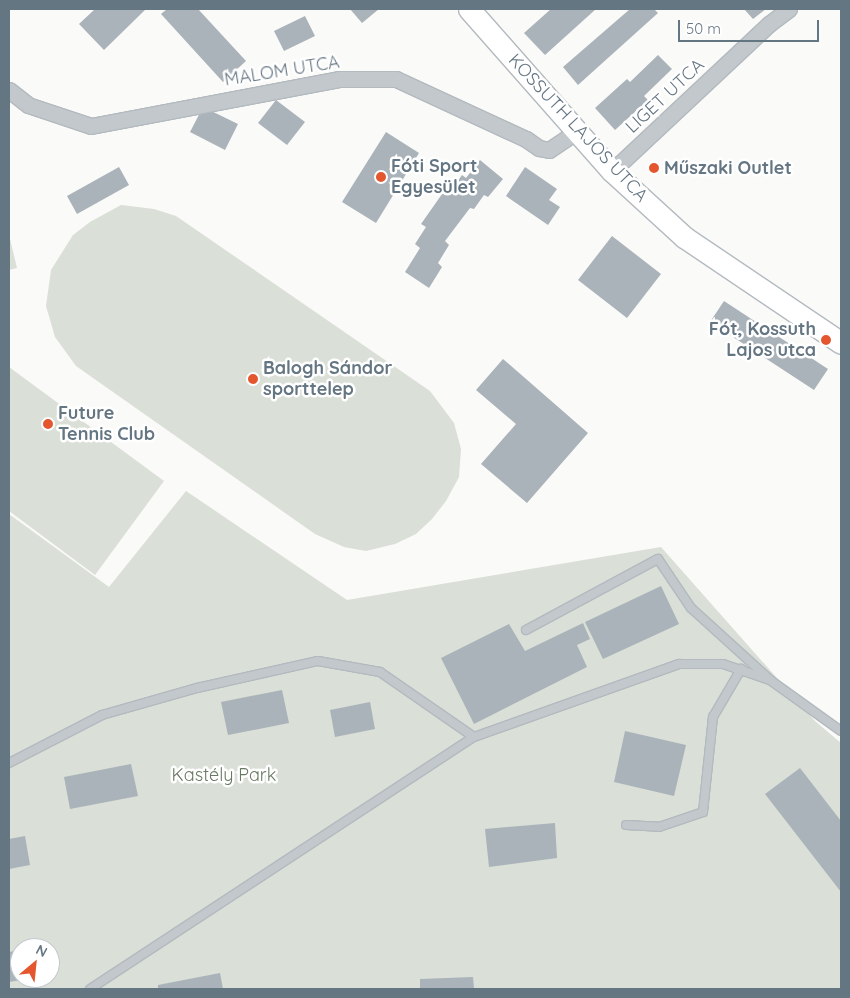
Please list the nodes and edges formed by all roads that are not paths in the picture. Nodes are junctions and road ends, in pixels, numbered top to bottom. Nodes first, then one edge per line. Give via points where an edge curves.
1 (469, 9) edge
2 (789, 9) edge
3 (9, 90) edge
4 (579, 130) junction
5 (612, 171) junction
6 (841, 343) edge
7 (526, 630) dead end
8 (741, 669) junction
9 (770, 680) junction
10 (841, 731) edge
11 (474, 737) junction
12 (9, 763) edge
13 (626, 825) dead end
14 (90, 989) edge

1 - 4 main road, KOSSUTH LAJOS UTCA
2 - 5 street, LIGET UTCA
3 - 4 street, MALOM UTCA via 28,105 91,126 339,79 396,79 539,148 549,150
4 - 5 main road, KOSSUTH LAJOS UTCA
5 - 6 main road, KOSSUTH LAJOS UTCA via 684,238
7 - 9 lane via 658,559 691,608
8 - 9 lane
8 - 11 lane via 723,664 679,664
8 - 13 lane via 713,716 703,812 659,827
9 - 10 lane
11 - 12 lane via 380,672 318,661 196,688 102,715
11 - 14 lane

